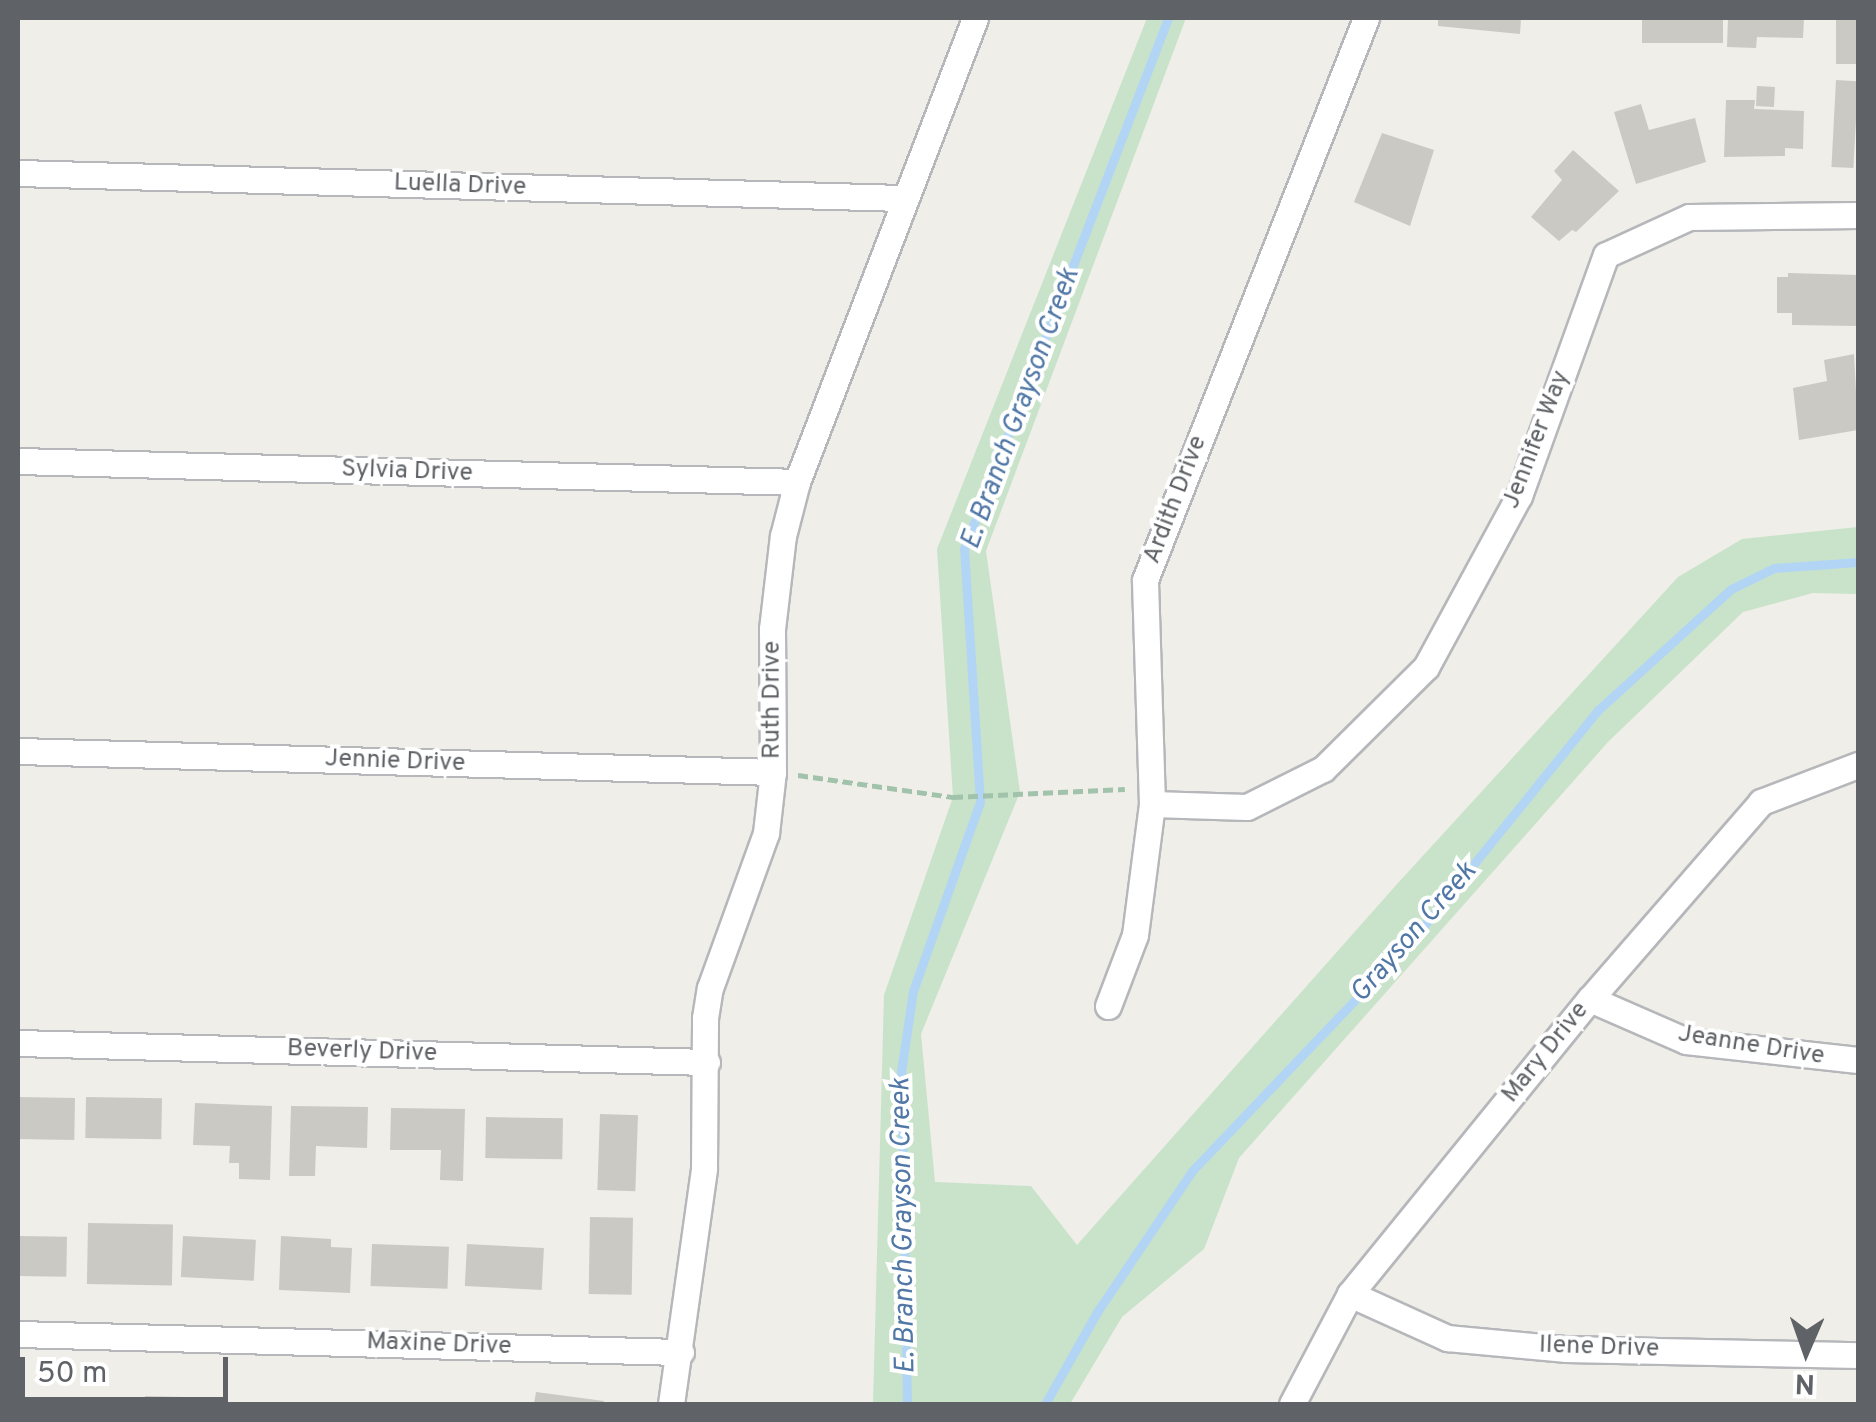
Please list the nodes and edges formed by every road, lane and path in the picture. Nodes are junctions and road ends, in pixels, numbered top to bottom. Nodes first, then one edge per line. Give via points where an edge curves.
1 (975, 18) edge
2 (1366, 18) edge
3 (18, 173) edge
4 (904, 198) junction
5 (1858, 215) edge
6 (18, 461) edge
7 (797, 482) junction
8 (18, 752) edge
9 (1858, 765) edge
10 (773, 772) junction
11 (1153, 796) junction
12 (1590, 999) junction
13 (1108, 1006) dead end
14 (18, 1043) edge
15 (1858, 1060) edge
16 (707, 1062) junction
17 (1350, 1294) junction
18 (18, 1334) edge
19 (681, 1352) junction
20 (1858, 1355) edge
21 (670, 1404) edge
22 (1292, 1404) edge

1 - 4 street, Ruth Drive
2 - 11 street, Ardith Drive via 1145,580
3 - 4 street, Luella Drive
4 - 7 street, Ruth Drive
5 - 11 street, Jennifer Way via 1690,217 1606,255 1519,496 1426,667 1323,770 1246,807
6 - 7 street, Sylvia Drive
7 - 10 street, Ruth Drive via 772,630
8 - 10 street, Jennie Drive
9 - 12 street, Mary Drive via 1761,802
10 - 11 path via 953,798 1020,792
10 - 16 street, Ruth Drive via 766,833 710,988
11 - 13 street, Ardith Drive via 1135,935
12 - 15 street, Jeanne Drive via 1686,1041
12 - 17 street, Mary Drive
14 - 16 street, Beverly Drive
16 - 19 street, Ruth Drive via 704,1168
17 - 20 street, Ilene Drive via 1447,1338 1566,1348
17 - 22 street, Mary Drive
18 - 19 street, Maxine Drive
19 - 21 street, Ruth Drive

